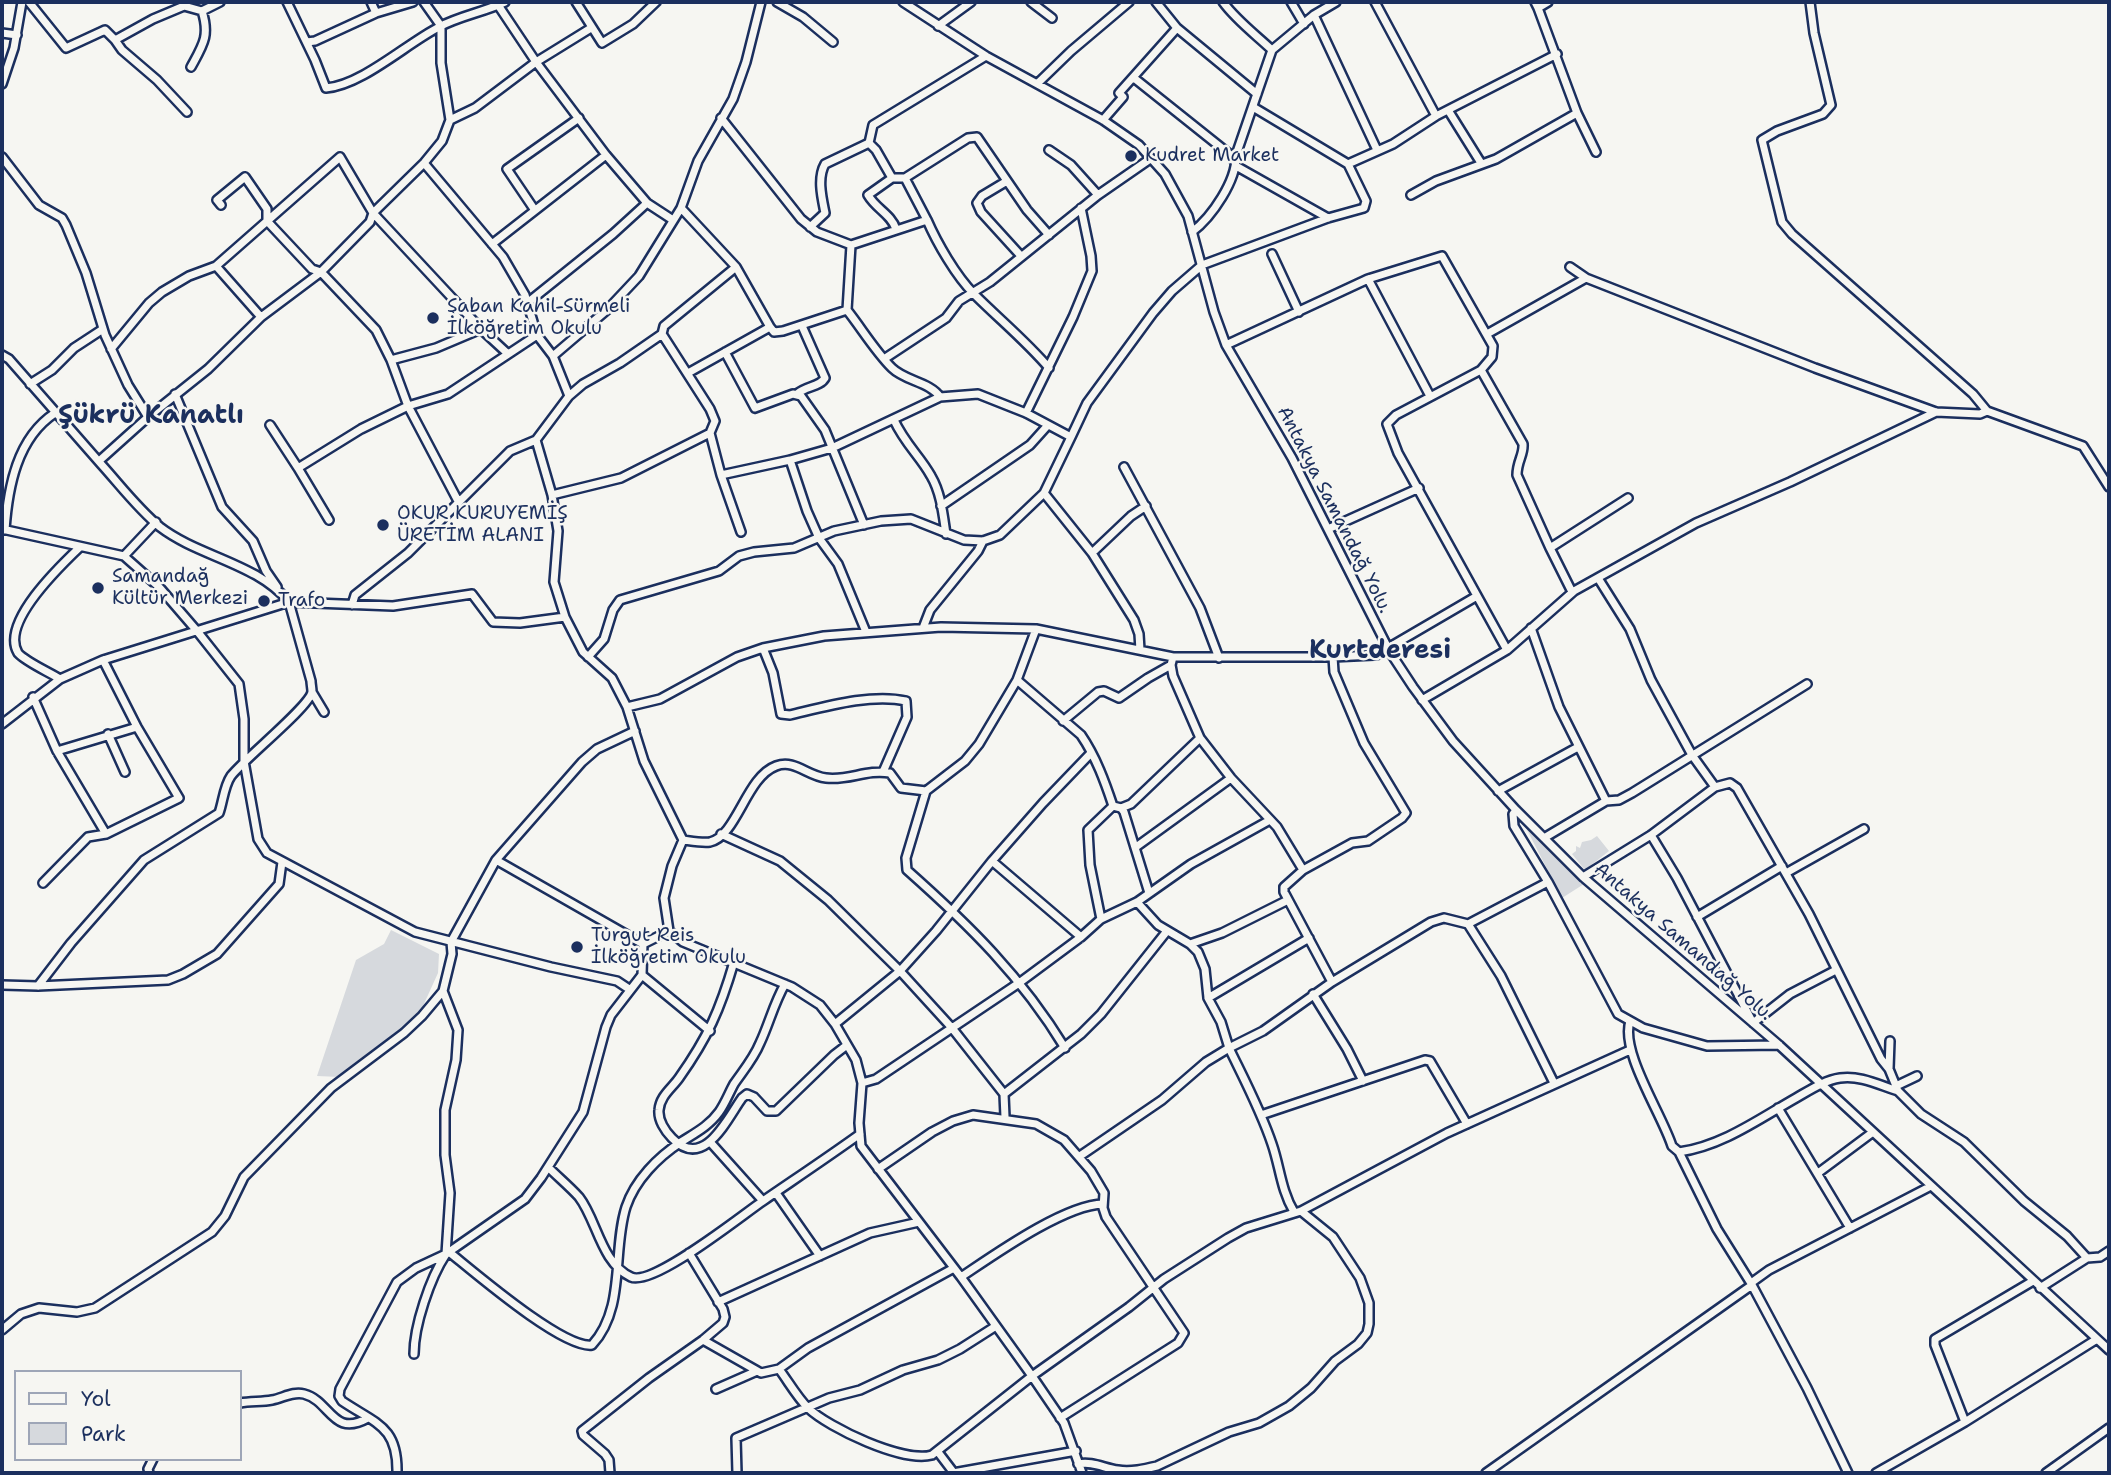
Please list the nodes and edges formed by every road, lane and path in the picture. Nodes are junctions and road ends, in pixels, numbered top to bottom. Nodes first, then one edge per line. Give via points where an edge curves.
1 (22, 2) edge
2 (220, 2) edge
3 (287, 2) edge
4 (371, 2) edge
5 (413, 2) edge
6 (424, 2) edge
7 (576, 2) edge
8 (656, 2) edge
9 (760, 2) edge
10 (778, 2) edge
11 (903, 2) edge
12 (971, 2) edge
13 (1031, 2) edge
14 (1129, 2) edge
15 (1156, 2) edge
16 (1223, 2) edge
17 (1291, 2) edge
18 (1336, 2) edge
19 (1376, 2) edge
20 (1548, 2) edge
21 (1810, 2) edge
22 (501, 3) edge
23 (1537, 5) edge
24 (202, 11) junction
25 (376, 13) junction
26 (1314, 16) junction
27 (1052, 18) dead end
28 (1304, 24) junction
29 (440, 26) junction
30 (938, 26) junction
31 (591, 28) junction
32 (1177, 28) junction
33 (2, 33) edge
34 (17, 35) junction
35 (116, 40) junction
36 (307, 41) junction
37 (833, 42) dead end
38 (1272, 50) junction
39 (1557, 54) junction
40 (986, 56) junction
41 (536, 62) junction
42 (191, 67) dead end
43 (1135, 78) junction
44 (1038, 83) junction
45 (2, 84) edge
46 (1258, 94) junction
47 (1253, 107) junction
48 (1447, 110) junction
49 (187, 112) dead end
50 (1577, 113) junction
51 (1436, 116) junction
52 (579, 118) junction
53 (721, 118) junction
54 (450, 120) junction
55 (1103, 120) junction
56 (869, 143) junction
57 (1049, 149) dead end
58 (1377, 150) junction
59 (1596, 152) dead end
60 (606, 155) junction
61 (2, 157) edge
62 (1150, 159) junction
63 (424, 163) junction
64 (1481, 163) junction
65 (1348, 164) junction
66 (1236, 166) junction
67 (891, 178) junction
68 (905, 178) junction
69 (1007, 181) junction
70 (1098, 195) junction
71 (1411, 195) dead end
72 (647, 203) junction
73 (221, 205) dead end
74 (681, 208) junction
75 (1081, 208) junction
76 (534, 209) junction
77 (373, 214) junction
78 (1328, 218) junction
79 (673, 220) junction
80 (927, 220) junction
81 (267, 221) junction
82 (810, 227) junction
83 (896, 229) junction
84 (1192, 232) junction
85 (1049, 235) junction
86 (492, 244) junction
87 (851, 245) junction
88 (1272, 254) dead end
89 (1021, 256) junction
90 (1202, 265) junction
91 (216, 266) junction
92 (736, 267) junction
93 (1570, 267) dead end
94 (321, 272) junction
95 (1586, 278) junction
96 (1368, 279) junction
97 (972, 292) junction
98 (526, 304) junction
99 (847, 310) junction
100 (1299, 312) junction
101 (261, 317) junction
102 (802, 326) junction
103 (770, 327) junction
104 (103, 329) junction
105 (481, 329) junction
106 (662, 334) junction
107 (1487, 334) junction
108 (537, 335) junction
109 (1226, 345) junction
110 (111, 349) junction
111 (725, 352) junction
112 (507, 353) junction
113 (2, 355) edge
114 (553, 356) junction
115 (884, 359) junction
116 (391, 360) junction
117 (1049, 368) junction
118 (1481, 370) junction
119 (688, 373) junction
120 (30, 384) junction
121 (175, 394) junction
122 (797, 394) junction
123 (569, 396) junction
124 (1430, 396) junction
125 (940, 397) junction
126 (408, 406) junction
127 (1987, 411) junction
128 (1936, 412) junction
129 (55, 413) junction
130 (1026, 413) junction
131 (148, 417) junction
132 (894, 421) junction
133 (270, 425) dead end
134 (1048, 425) junction
135 (710, 433) junction
136 (1071, 437) junction
137 (536, 440) junction
138 (832, 448) junction
139 (790, 460) junction
140 (99, 461) junction
141 (1124, 467) dead end
142 (298, 468) junction
143 (721, 475) junction
144 (2109, 487) edge
145 (1419, 488) junction
146 (1044, 493) junction
147 (552, 495) junction
148 (1628, 498) dead end
149 (458, 501) junction
150 (942, 506) junction
151 (1146, 506) junction
152 (329, 520) dead end
153 (156, 523) junction
154 (864, 525) junction
155 (1328, 528) junction
156 (3, 530) edge
157 (741, 533) dead end
158 (946, 534) junction
159 (820, 538) junction
160 (983, 541) junction
161 (80, 548) junction
162 (1550, 548) junction
163 (1092, 553) junction
164 (124, 556) junction
165 (1598, 578) junction
166 (278, 590) junction
167 (1572, 592) junction
168 (1477, 596) junction
169 (289, 602) junction
170 (352, 605) junction
171 (565, 617) junction
172 (923, 628) junction
173 (1531, 628) junction
174 (1036, 629) junction
175 (197, 631) junction
176 (866, 632) junction
177 (763, 648) junction
178 (1140, 650) junction
179 (1389, 650) junction
180 (1507, 650) junction
181 (588, 657) junction
182 (1333, 657) junction
183 (1219, 658) junction
184 (103, 660) junction
185 (1172, 661) junction
186 (60, 679) junction
187 (1017, 680) junction
188 (1807, 684) dead end
189 (312, 692) junction
190 (33, 697) junction
191 (1422, 700) junction
192 (627, 707) junction
193 (324, 712) dead end
194 (1063, 721) junction
195 (2, 723) edge
196 (137, 727) junction
197 (635, 731) junction
198 (108, 734) junction
199 (1200, 738) junction
200 (1578, 747) junction
201 (57, 751) junction
202 (1091, 754) junction
203 (1692, 755) junction
204 (244, 761) junction
205 (125, 772) dead end
206 (883, 772) junction
207 (1231, 778) junction
208 (1715, 787) junction
209 (926, 791) junction
210 (1498, 791) junction
211 (1606, 801) junction
212 (1117, 807) junction
213 (1516, 810) junction
214 (1270, 820) junction
215 (1864, 829) dead end
216 (106, 834) junction
217 (722, 834) junction
218 (1651, 835) junction
219 (1544, 838) junction
220 (683, 840) junction
221 (1136, 847) junction
222 (496, 860) junction
223 (992, 861) junction
224 (282, 863) junction
225 (1784, 869) junction
226 (1303, 870) junction
227 (1583, 877) junction
228 (1548, 882) junction
229 (43, 883) dead end
230 (1149, 893) junction
231 (1288, 900) junction
232 (1138, 902) junction
233 (952, 910) junction
234 (1697, 917) junction
235 (1101, 919) junction
236 (1468, 924) junction
237 (1167, 931) junction
238 (669, 932) junction
239 (1081, 937) junction
240 (1309, 939) junction
241 (451, 942) junction
242 (643, 944) junction
243 (1189, 944) junction
244 (734, 962) junction
245 (1836, 970) junction
246 (900, 971) junction
247 (642, 975) junction
248 (1332, 982) junction
249 (1018, 983) junction
250 (785, 984) junction
251 (2, 985) edge
252 (38, 986) junction
253 (629, 989) junction
254 (443, 991) junction
255 (1313, 994) junction
256 (1208, 998) junction
257 (1630, 1021) junction
258 (1753, 1023) junction
259 (835, 1024) junction
260 (952, 1028) junction
261 (710, 1031) junction
262 (1890, 1041) dead end
263 (847, 1045) junction
264 (1779, 1045) junction
265 (1065, 1048) junction
266 (1229, 1048) junction
267 (1630, 1050) junction
268 (1889, 1069) junction
269 (1917, 1076) dead end
270 (1363, 1081) junction
271 (862, 1083) junction
272 (1554, 1083) junction
273 (1822, 1084) junction
274 (1897, 1089) junction
275 (1004, 1094) junction
276 (1778, 1108) junction
277 (1261, 1115) junction
278 (1005, 1117) junction
279 (1467, 1124) junction
280 (1873, 1132) junction
281 (860, 1134) junction
282 (711, 1143) junction
283 (678, 1144) junction
284 (1679, 1152) junction
285 (1080, 1156) junction
286 (548, 1167) junction
287 (878, 1169) junction
288 (1818, 1173) junction
289 (1931, 1186) junction
290 (776, 1193) junction
291 (763, 1201) junction
292 (1103, 1204) junction
293 (1298, 1211) junction
294 (919, 1222) junction
295 (1850, 1228) junction
296 (2109, 1251) edge
297 (447, 1253) junction
298 (690, 1253) junction
299 (820, 1256) junction
300 (2087, 1258) junction
301 (618, 1266) junction
302 (954, 1268) junction
303 (961, 1277) junction
304 (2033, 1281) junction
305 (1751, 1284) junction
306 (2040, 1288) junction
307 (1154, 1289) junction
308 (719, 1302) junction
309 (996, 1326) junction
310 (2, 1331) edge
311 (2097, 1339) junction
312 (703, 1340) junction
313 (2109, 1350) edge
314 (414, 1354) dead end
315 (779, 1368) junction
316 (757, 1371) junction
317 (1032, 1376) junction
318 (716, 1389) dead end
319 (242, 1404) edge
320 (808, 1408) junction
321 (368, 1418) junction
322 (1060, 1418) junction
323 (1965, 1422) junction
324 (2109, 1428) edge
325 (1076, 1451) junction
326 (938, 1452) junction
327 (1008, 1464) junction
328 (1079, 1464) junction
329 (397, 1473) edge
330 (610, 1473) edge
331 (737, 1473) edge
332 (953, 1473) edge
333 (1008, 1473) edge
334 (1082, 1473) edge
335 (1486, 1473) edge
336 (1848, 1473) edge
337 (1876, 1473) edge
338 (2046, 1473) edge

1 - 34 street
1 - 35 street via 66,48 105,30
2 - 24 street
3 - 36 street
4 - 25 street
5 - 25 street
6 - 29 street
7 - 31 street
8 - 31 street via 633,24 602,43
9 - 53 street via 746,62
10 - 37 street
11 - 30 street, Antakya Samandağ Yolu.
12 - 30 street
13 - 27 street
14 - 44 street
15 - 32 street
16 - 38 street
17 - 28 street
18 - 26 street
19 - 51 street
20 - 23 street
21 - 127 street via 1830,105 1823,114 1762,140 1782,222
22 - 29 street
22 - 41 street
23 - 39 street
24 - 35 street via 184,6
24 - 42 street via 206,41
25 - 36 street
26 - 28 street
26 - 58 street
28 - 38 street
29 - 36 street via 337,87 326,88
29 - 54 street
30 - 40 street, Antakya Samandağ Yolu.
31 - 41 street
32 - 43 street
32 - 46 street
33 - 34 street
34 - 45 street
35 - 49 street
38 - 46 street
39 - 48 street
39 - 50 street
40 - 44 street, Antakya Samandağ Yolu.
40 - 56 street via 873,125
41 - 52 street
41 - 54 street via 475,108
43 - 55 street via 1119,93 1122,97
43 - 66 street via 1233,157
44 - 55 street, Antakya Samandağ Yolu.
46 - 47 street
47 - 65 street
47 - 66 street
48 - 51 street
48 - 64 street
50 - 59 street
50 - 64 street
51 - 58 street
52 - 60 street
52 - 76 street via 507,169
53 - 74 street via 698,161
53 - 82 street
54 - 63 street via 442,141
55 - 62 street, Antakya Samandağ Yolu. via 1139,145
56 - 67 street
56 - 82 street via 825,164 821,193 825,214
57 - 70 street
58 - 65 street
60 - 72 street
60 - 76 street
61 - 104 street via 38,205 62,218
62 - 70 street
62 - 84 street, Antakya Samandağ Yolu. via 1165,174
63 - 77 street
63 - 86 street
64 - 71 street
65 - 78 street via 1366,201 1364,208
66 - 78 street
66 - 84 street via 1214,210
67 - 68 street
67 - 83 street via 867,195 894,221
68 - 69 street via 968,138 977,137
68 - 80 street
69 - 85 street
69 - 89 street via 977,203
70 - 75 street
72 - 79 street
72 - 98 street
73 - 81 street via 217,200 245,177 268,209
74 - 79 street
74 - 92 street
75 - 85 street
75 - 117 street via 1092,271
76 - 86 street
77 - 81 street via 340,156
77 - 94 street
77 - 105 street
78 - 90 street
79 - 114 street via 639,276
80 - 83 street
80 - 97 street
81 - 91 street
81 - 94 street via 312,269
82 - 87 street
83 - 87 street
84 - 90 street, Antakya Samandağ Yolu.
85 - 89 street
86 - 98 street via 525,295
87 - 99 street
88 - 100 street
89 - 97 street
90 - 109 street, Antakya Samandağ Yolu.
90 - 136 street via 1153,313 1087,403
91 - 101 street
91 - 110 street via 162,292
92 - 103 street
92 - 106 street via 664,326
93 - 95 street
94 - 101 street
94 - 116 street via 376,330
95 - 107 street
95 - 128 street
96 - 100 street
96 - 107 street via 1442,256
96 - 124 street
97 - 115 street via 946,318
97 - 117 street
98 - 108 street
99 - 102 street
99 - 115 street
100 - 109 street
101 - 121 street
102 - 103 street via 774,332
102 - 122 street via 825,377
103 - 111 street
104 - 110 street
104 - 120 street
105 - 112 street
105 - 116 street
106 - 119 street
106 - 123 street
107 - 118 street via 1492,357
108 - 112 street
108 - 114 street
109 - 155 street, Antakya Samandağ Yolu.
110 - 131 street
111 - 119 street
111 - 122 street via 755,408
112 - 126 street via 448,394
113 - 120 street
114 - 123 street
115 - 125 street via 893,370
116 - 126 street
117 - 130 street
118 - 124 street
118 - 162 street via 1523,444 1517,475
119 - 135 street via 715,421
120 - 129 street
121 - 131 street
121 - 166 street via 222,507 253,541
122 - 138 street via 821,424
123 - 137 street
124 - 145 street via 1387,424
125 - 130 street via 978,394
125 - 132 street
126 - 142 street
126 - 149 street
127 - 128 street
127 - 144 street via 2083,446
128 - 165 street via 1696,523
129 - 140 street
129 - 156 street via 41,422 16,464
130 - 134 street
131 - 140 street
132 - 138 street
132 - 150 street via 930,475
133 - 142 street
134 - 136 street
134 - 150 street via 1030,445
135 - 143 street
135 - 147 street via 621,478
136 - 146 street
137 - 147 street
137 - 149 street via 510,451
138 - 139 street
138 - 154 street
139 - 143 street
139 - 159 street
140 - 153 street
141 - 151 street
142 - 152 street
143 - 157 street
145 - 155 street
145 - 168 street
146 - 160 street via 1000,535
146 - 163 street
147 - 171 street via 558,531 554,582
148 - 162 street
149 - 170 street via 408,553 355,595
150 - 158 street
151 - 163 street
151 - 183 street via 1200,608
153 - 164 street
153 - 166 street
154 - 158 street via 911,519
154 - 159 street
155 - 179 street, Antakya Samandağ Yolu.
156 - 161 street
158 - 160 street
159 - 176 street via 838,564
159 - 181 street via 794,548 739,556 719,571 624,598 613,610 604,639
160 - 172 street via 930,610
161 - 164 street
161 - 186 street via 32,595 15,624 13,644 19,655
162 - 167 street
163 - 178 street via 1134,620
164 - 175 street
165 - 167 street
165 - 203 street via 1630,629 1651,680
166 - 169 street
167 - 173 street
168 - 179 street
168 - 180 street
169 - 170 street
169 - 175 street
169 - 189 street
170 - 171 street via 393,606 472,594 494,622
171 - 181 street
172 - 174 street
172 - 176 street
173 - 180 street
173 - 200 street
174 - 178 street
174 - 187 street
175 - 184 street
175 - 204 street via 239,684
176 - 177 street
177 - 192 street via 660,699
177 - 206 street via 781,714 858,701 906,701 907,717
178 - 185 street
179 - 182 street via 1374,656
179 - 191 street, Antakya Samandağ Yolu.
180 - 191 street
181 - 192 street via 612,678
182 - 183 street
182 - 226 street via 1334,671 1364,743 1406,813 1368,841 1352,843
183 - 185 street
184 - 186 street
184 - 196 street
185 - 194 street via 1119,698 1098,692
185 - 199 street via 1173,676
186 - 190 street
187 - 194 street
187 - 209 street via 979,744
188 - 203 street
189 - 193 street
189 - 204 street
190 - 195 street
190 - 201 street
191 - 210 street, Antakya Samandağ Yolu.
192 - 197 street
194 - 202 street via 1081,735
196 - 198 street
196 - 216 street via 179,798
197 - 220 street via 644,761
197 - 222 street via 597,749 582,762
198 - 201 street
198 - 205 street
199 - 207 street
199 - 212 street via 1131,804
200 - 210 street
200 - 211 street
201 - 216 street
202 - 212 street
202 - 223 street
203 - 208 street
203 - 211 street via 1619,800
204 - 224 street via 258,839 267,853
204 - 252 street via 229,779 219,813 144,860
206 - 209 street via 890,773 901,788
206 - 217 street via 828,779 793,764 776,766 762,774
207 - 214 street
207 - 221 street
208 - 218 street
208 - 225 street via 1730,783 1737,788
209 - 233 street via 905,858 907,870
210 - 213 street, Antakya Samandağ Yolu.
211 - 219 street
212 - 221 street
212 - 235 street via 1088,830
213 - 219 street, Antakya Samandağ Yolu.
213 - 228 street via 1514,826
214 - 226 street
214 - 230 street
215 - 225 street
216 - 229 street via 88,837
217 - 220 street via 711,842
217 - 246 street via 780,861 828,900
218 - 227 street
218 - 234 street
219 - 227 street, Antakya Samandağ Yolu.
220 - 238 street via 664,898
221 - 230 street
222 - 241 street
222 - 242 street
223 - 233 street
223 - 239 street
224 - 241 street via 415,932
224 - 252 street via 279,884 217,954 183,974 168,980
225 - 234 street
225 - 245 street
226 - 231 street via 1284,887
227 - 258 street, Antakya Samandağ Yolu.
228 - 236 street
228 - 257 street via 1618,1014
230 - 232 street
231 - 240 street
231 - 243 street
232 - 235 street
232 - 237 street
233 - 246 street
233 - 249 street
234 - 258 street
235 - 239 street
236 - 248 street via 1437,919
236 - 272 street via 1501,976
237 - 243 street
237 - 265 street via 1101,1014
238 - 242 street
238 - 244 street via 682,942
239 - 249 street
240 - 248 street
240 - 256 street
241 - 253 street via 617,981
241 - 254 street
242 - 247 street
243 - 256 street via 1203,959
244 - 250 street
244 - 261 street
245 - 258 street via 1790,994
245 - 268 street
246 - 259 street
246 - 260 street
247 - 253 street
247 - 261 street
248 - 255 street
249 - 260 street
249 - 265 street
250 - 259 street via 820,1005
250 - 283 street via 758,1049 720,1111
251 - 252 street
253 - 286 street via 606,1027 583,1112
254 - 297 street via 458,1030 445,1110 450,1193
254 - 310 street via 404,1033 331,1088 244,1177 225,1216 212,1231 95,1308 77,1312 40,1308 21,1314
255 - 266 street via 1263,1031
255 - 270 street
256 - 266 street
257 - 264 street via 1707,1046
257 - 267 street
258 - 264 street, Antakya Samandağ Yolu.
259 - 263 street
260 - 271 street via 876,1080
260 - 275 street
261 - 283 street via 660,1103 660,1120
262 - 268 street
263 - 271 street
263 - 282 street via 776,1111 768,1111 750,1094 742,1098
264 - 273 street, Antakya Samandağ Yolu.
265 - 275 street
266 - 277 street
266 - 285 street
267 - 272 street
267 - 284 street via 1672,1146
268 - 274 street
269 - 274 street
270 - 277 street
270 - 279 street via 1428,1060
271 - 281 street
272 - 279 street
273 - 274 street via 1858,1078
273 - 276 street
273 - 280 street, Antakya Samandağ Yolu.
274 - 300 street via 1921,1114 1964,1142
275 - 278 street
276 - 284 street via 1707,1146
276 - 288 street
277 - 293 street via 1281,1182
278 - 285 street via 1036,1124 1064,1140
278 - 287 street via 973,1115 953,1121
279 - 293 street
280 - 288 street
280 - 289 street, Antakya Samandağ Yolu.
281 - 287 street via 861,1146
281 - 290 street
282 - 283 street via 693,1148
282 - 291 street
283 - 301 street via 652,1166 633,1191 625,1213
284 - 305 street via 1717,1229
285 - 292 street via 1104,1192
286 - 297 street via 525,1199
286 - 301 street via 578,1197
287 - 294 street
288 - 295 street
289 - 295 street
289 - 304 street, Antakya Samandağ Yolu.
290 - 291 street
290 - 299 street
291 - 298 street
292 - 303 street via 1039,1228
292 - 307 street via 1106,1217
293 - 307 street via 1246,1228 1197,1256
293 - 328 street via 1336,1241 1363,1285 1370,1319 1362,1341 1335,1361 1299,1399 1259,1423 1145,1469 1119,1471
294 - 299 street via 870,1233
294 - 302 street
295 - 305 street
296 - 300 street
297 - 301 street via 582,1345 592,1345 605,1328
297 - 314 street via 437,1267
297 - 321 street via 397,1282 340,1389 342,1401
298 - 301 street via 643,1278 631,1277
298 - 308 street
299 - 308 street
300 - 306 street
302 - 303 street
302 - 315 street
303 - 309 street
304 - 306 street, Antakya Samandağ Yolu.
304 - 323 street via 1935,1339
305 - 335 street
305 - 336 street
306 - 311 street, Antakya Samandağ Yolu.
307 - 317 street
307 - 322 street via 1184,1330 1180,1341
308 - 312 street via 723,1323
309 - 317 street
309 - 320 street via 938,1360
311 - 313 street, Antakya Samandağ Yolu.
311 - 323 street
312 - 316 street
312 - 330 street via 582,1431 609,1460
315 - 316 street
315 - 320 street
316 - 318 street
317 - 322 street
317 - 326 street
319 - 321 street via 296,1393 312,1398 339,1423 358,1424
320 - 326 street via 847,1433 888,1450 920,1456
320 - 331 street via 736,1438
321 - 329 street via 393,1440
322 - 325 street
323 - 337 street
324 - 338 street
325 - 327 street
325 - 328 street
326 - 332 street
327 - 332 street
327 - 333 street
328 - 334 street

